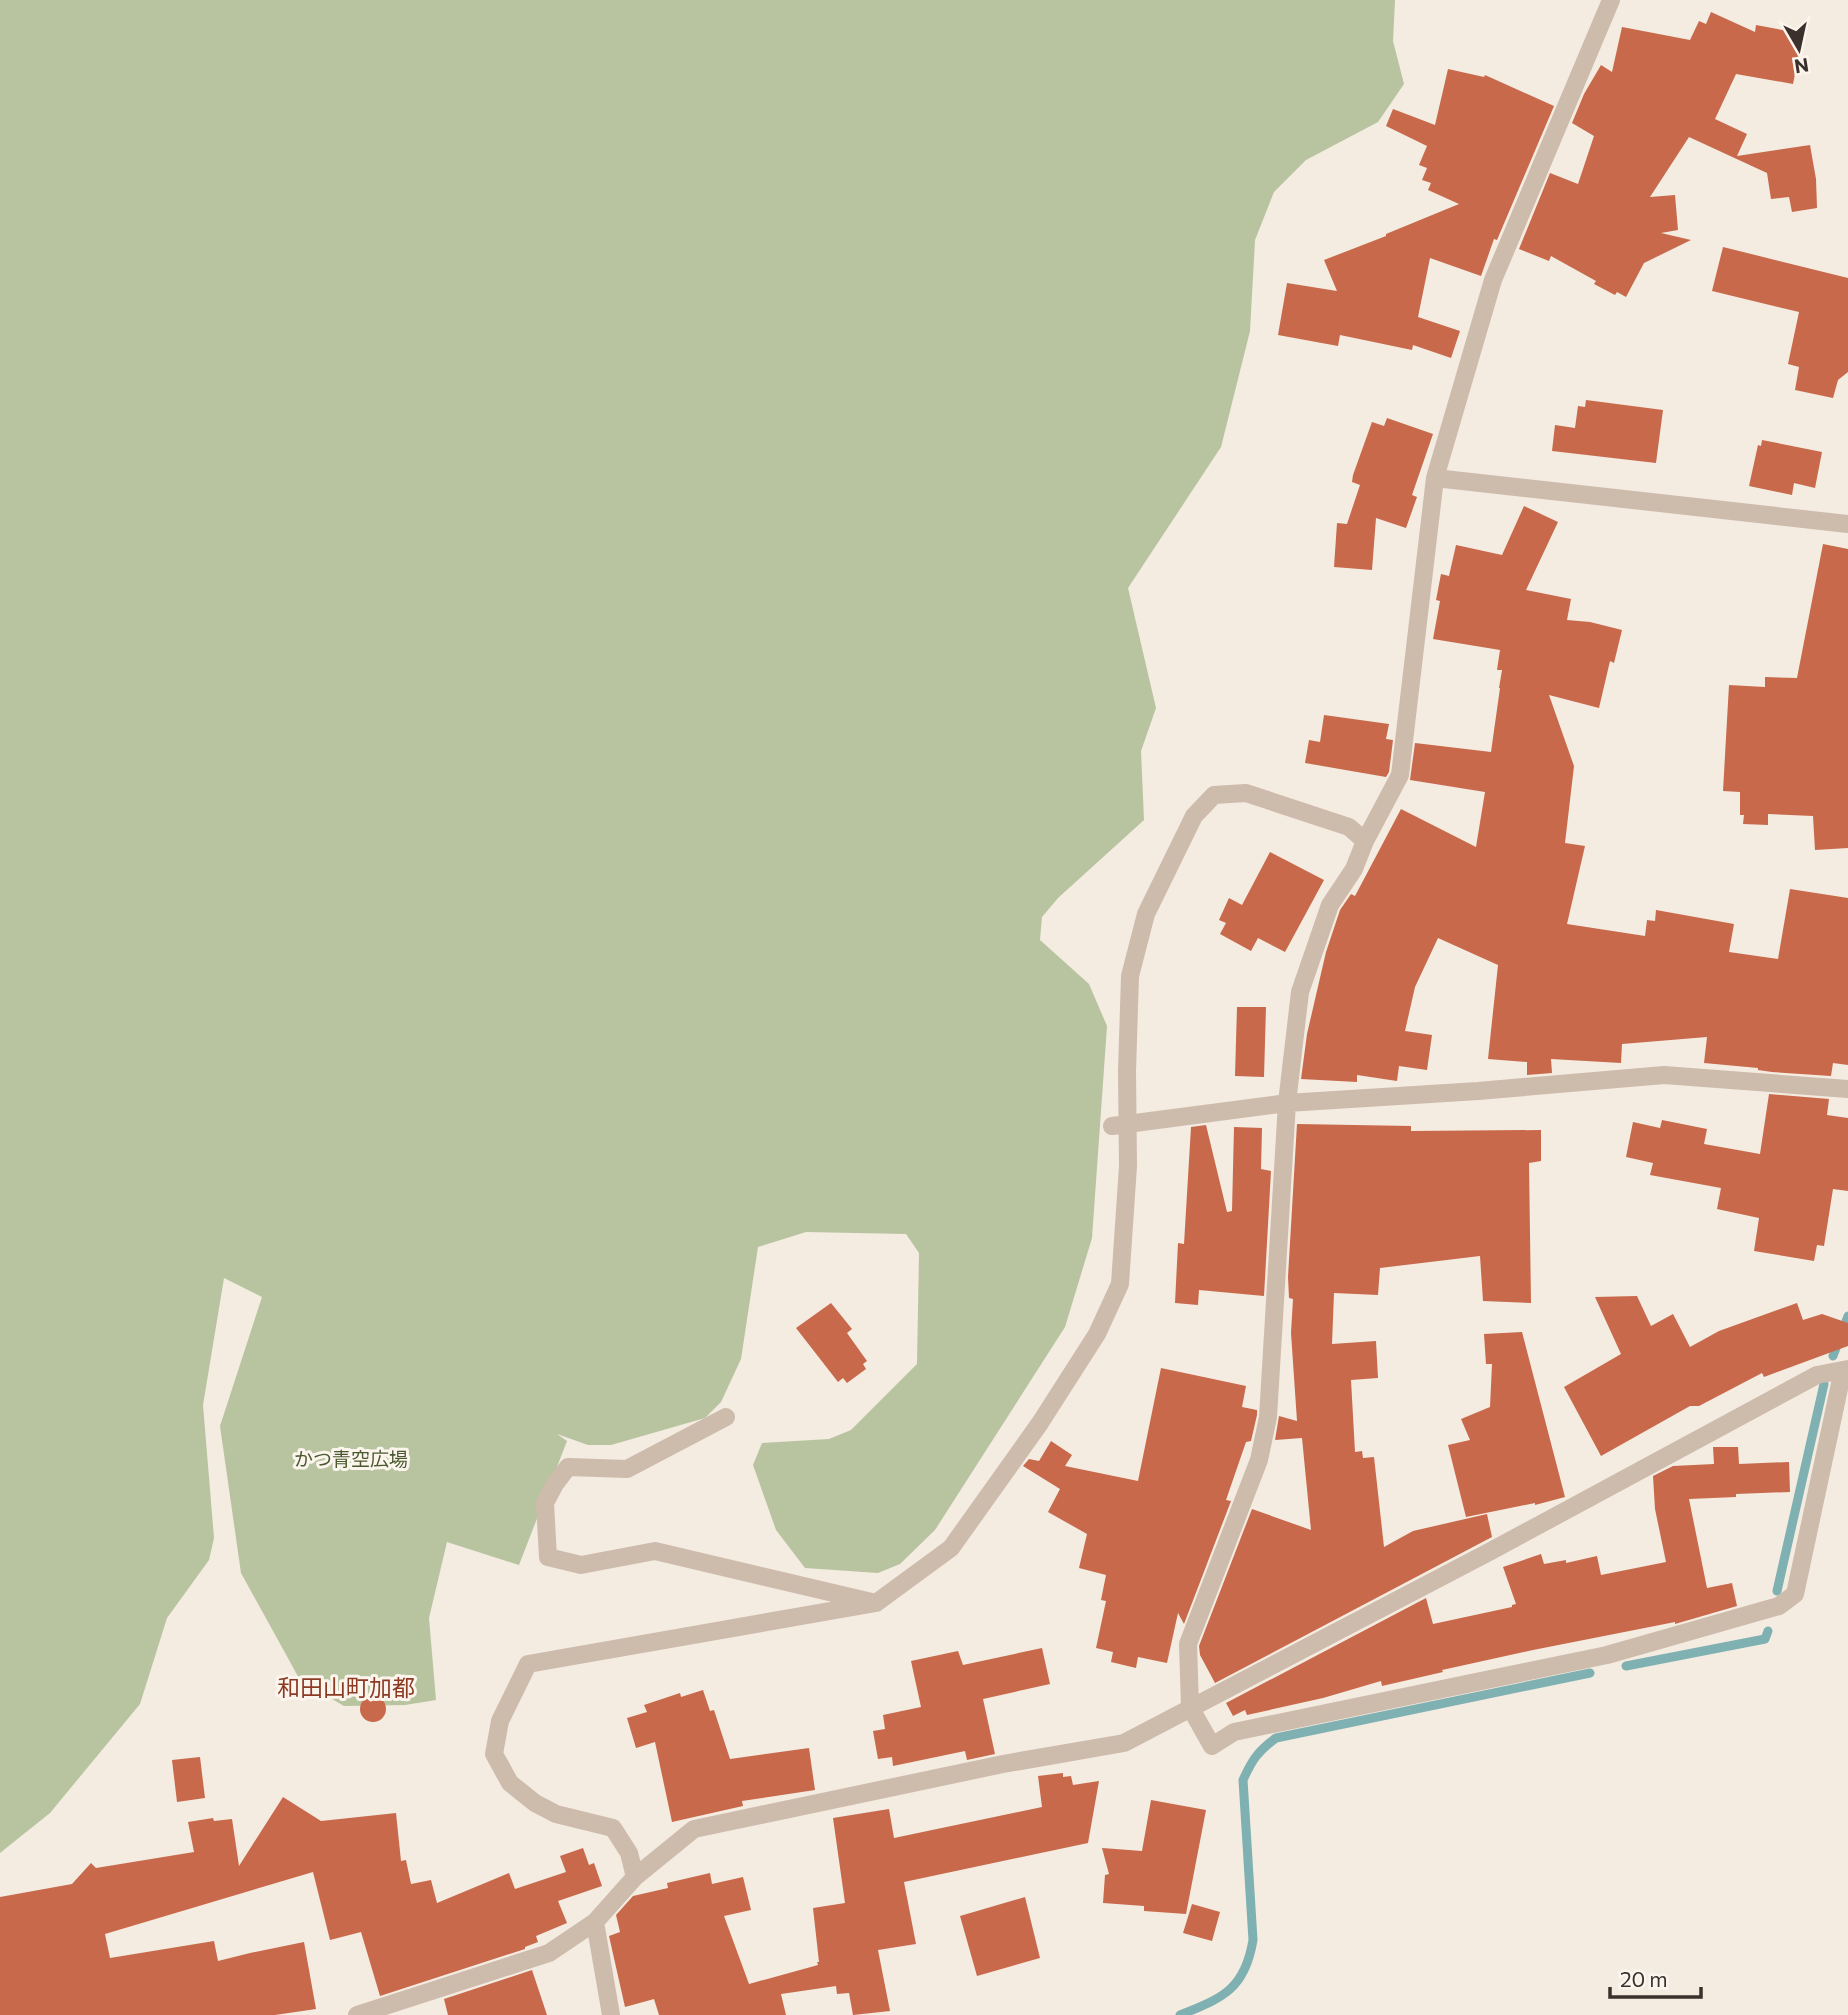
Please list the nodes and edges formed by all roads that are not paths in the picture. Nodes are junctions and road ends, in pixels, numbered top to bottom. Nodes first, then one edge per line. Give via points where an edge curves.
1 (1611, 0) edge
2 (1435, 478) junction
3 (1848, 524) edge
4 (1365, 841) junction
5 (1848, 1089) edge
6 (1287, 1103) junction
7 (1119, 1125) junction
8 (1846, 1369) edge
9 (726, 1417) dead end
10 (876, 1602) junction
11 (1190, 1707) junction
12 (635, 1877) junction
13 (595, 1922) junction
14 (357, 2015) edge
15 (611, 2015) edge

1 - 2 street via 1493,280
2 - 3 street
2 - 4 street via 1400,775
4 - 6 street via 1354,869 1330,905 1300,992
4 - 7 street via 1349,827 1246,793 1214,795 1194,816 1146,914 1130,976
5 - 6 street via 1664,1075
6 - 7 street
6 - 11 street via 1268,1417 1259,1460 1188,1644
7 - 10 street via 1128,1166 1120,1284 1097,1334 951,1548
8 - 11 street via 1817,1375
8 - 11 street via 1795,1594 1779,1606 1606,1655 1234,1732 1212,1746
9 - 10 street via 627,1469 568,1467 545,1503 548,1557 582,1565 654,1551
10 - 12 street via 528,1664 500,1721 494,1754 510,1783 535,1803 556,1814 612,1828 629,1853
11 - 12 street via 1124,1743 694,1829
12 - 13 street
13 - 14 street via 550,1953
13 - 15 street

